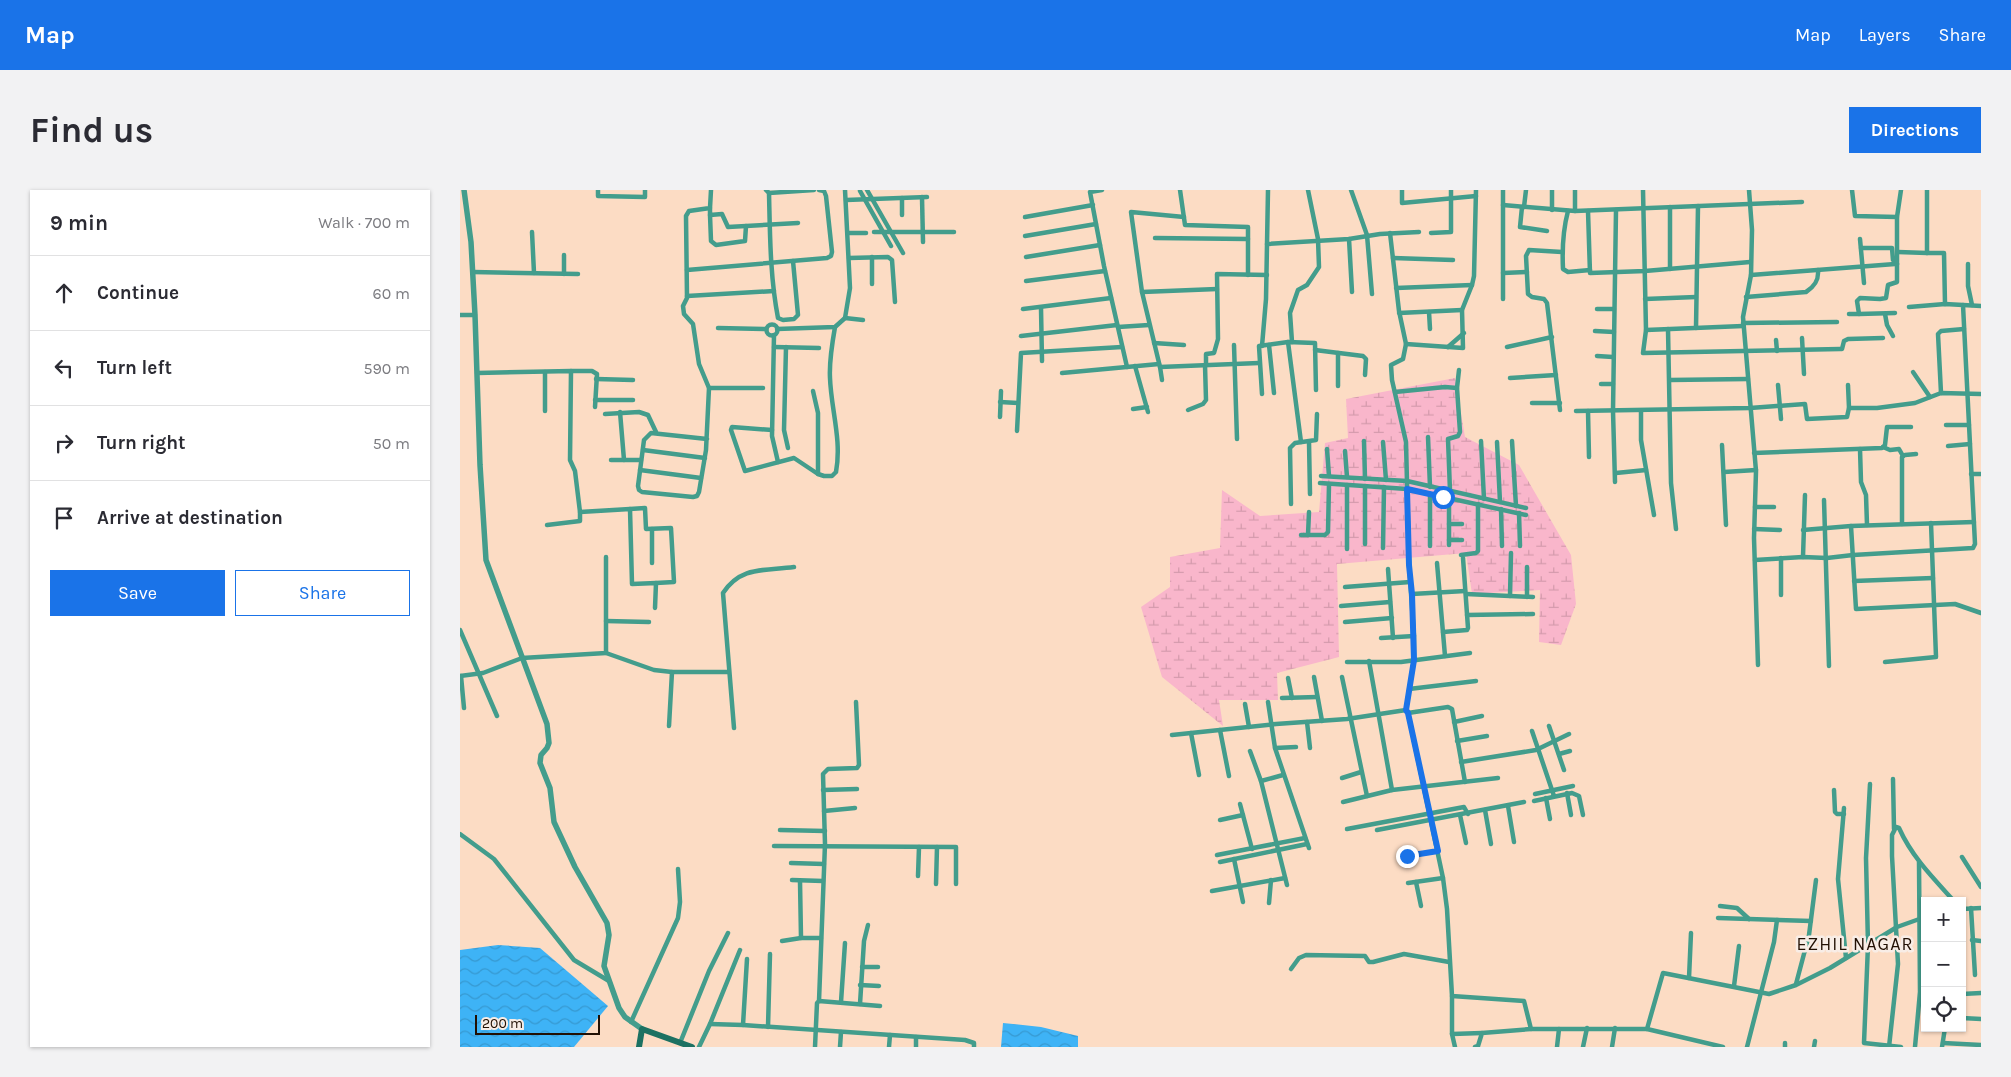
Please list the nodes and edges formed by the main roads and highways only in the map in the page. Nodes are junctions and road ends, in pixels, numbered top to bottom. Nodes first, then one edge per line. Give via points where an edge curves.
1 (640, 1047) edge
2 (692, 1047) edge

1 - 2 main road via 642,1029

